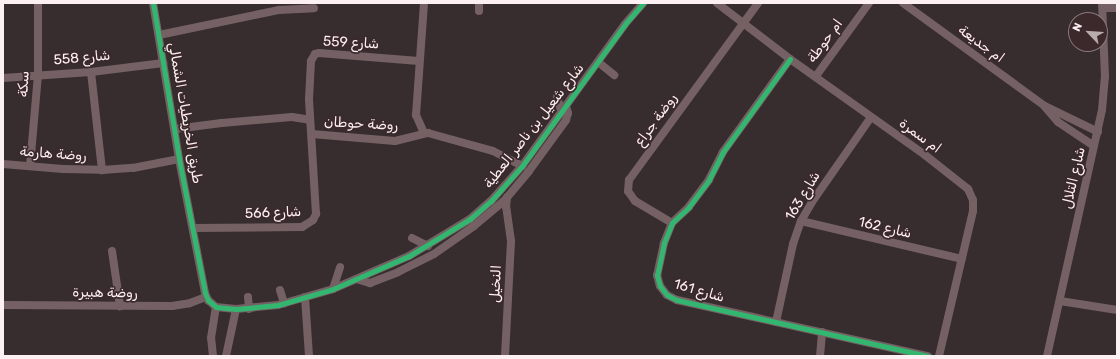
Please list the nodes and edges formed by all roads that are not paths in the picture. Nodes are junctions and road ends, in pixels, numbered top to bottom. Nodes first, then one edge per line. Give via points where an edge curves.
1 (38, 3) edge
2 (153, 3) edge
3 (424, 3) edge
4 (636, 3) edge
5 (643, 3) edge
6 (717, 3) edge
7 (758, 3) edge
8 (869, 3) edge
9 (903, 3) edge
10 (1102, 6) edge
11 (314, 8) dead end
12 (1117, 8) edge
13 (744, 22) junction
14 (625, 24) junction
15 (159, 35) junction
16 (790, 58) junction
17 (419, 61) junction
18 (598, 62) junction
19 (163, 63) junction
20 (91, 72) junction
21 (614, 74) dead end
22 (38, 75) junction
23 (816, 76) junction
24 (3, 78) edge
25 (557, 97) dead end
26 (1045, 106) junction
27 (564, 109) junction
28 (871, 117) junction
29 (310, 120) junction
30 (175, 129) junction
31 (1098, 132) junction
32 (424, 133) junction
33 (312, 134) junction
34 (1094, 146) junction
35 (179, 159) junction
36 (3, 164) edge
37 (30, 166) junction
38 (522, 166) junction
39 (102, 170) junction
40 (507, 197) junction
41 (489, 202) junction
42 (495, 209) junction
43 (508, 214) junction
44 (801, 221) junction
45 (672, 223) junction
46 (194, 228) junction
47 (412, 238) dead end
48 (428, 246) junction
49 (112, 251) dead end
50 (962, 259) junction
51 (340, 267) dead end
52 (356, 280) junction
53 (333, 289) junction
54 (280, 290) dead end
55 (206, 297) junction
56 (248, 297) dead end
57 (305, 297) junction
58 (1060, 300) junction
59 (284, 303) junction
60 (3, 305) edge
61 (120, 306) junction
62 (216, 307) junction
63 (236, 309) junction
64 (249, 309) junction
65 (1117, 310) edge
66 (776, 322) junction
67 (822, 332) junction
68 (213, 356) edge
69 (226, 356) edge
70 (309, 356) edge
71 (505, 356) edge
72 (820, 356) edge
73 (928, 356) edge
74 (940, 356) edge
75 (1047, 356) edge

1 - 22 street, سكة
2 - 15 street, طريق الخريطيات الشمالي
3 - 17 street
4 - 14 street, شارع شعيل بن ناصر العطية
5 - 14 street, شارع شعيل بن ناصر العطية
6 - 13 street, ام سمرة
7 - 13 street, روضة جراع
8 - 23 street, ام حوطة
9 - 26 street, ام جديعة
10 - 12 street
10 - 31 street, شارع التلال via 1104,88
11 - 15 street via 279,10
13 - 16 street, ام سمرة
13 - 45 street, روضة جراع via 629,180 628,191 635,201
14 - 18 street, شارع شعيل بن ناصر العطية
15 - 19 street, طريق الخريطيات الشمالي
16 - 23 street, ام سمرة
16 - 45 street, شارع 161 via 722,152 709,180 689,207
17 - 29 street, شارع 559 via 317,53 311,61
17 - 32 street via 416,115
18 - 21 street
18 - 27 street, شارع شعيل بن ناصر العطية
19 - 20 street, شارع 558
19 - 30 street, طريق الخريطيات الشمالي
20 - 22 street, شارع 558
20 - 39 street, روضة هارمة
22 - 24 street, شارع 558
22 - 37 street, سكة
23 - 28 street, ام سمرة
25 - 27 street
26 - 31 street, ام جديعة
26 - 34 street, ام جديعة via 1058,122
27 - 38 street, شارع شعيل بن ناصر العطية
27 - 40 street via 568,113 566,120
28 - 44 street, شارع 163
28 - 50 street, ام سمرة via 968,189 973,200 973,211
29 - 30 street, روضة حوطان via 292,117
29 - 33 street, شارع 559
30 - 35 street, طريق الخريطيات الشمالي
31 - 34 street, شارع التلال
32 - 33 street, روضة حوطان via 395,140
32 - 38 street, روضة حوطان via 493,152
33 - 46 street, شارع 566 via 316,214 308,225
34 - 58 street, شارع التلال
35 - 39 street, روضة هارمة via 134,168
35 - 46 street, طريق الخريطيات الشمالي
36 - 37 street, روضة هارمة
37 - 39 street, روضة هارمة
38 - 41 street, شارع شعيل بن ناصر العطية
40 - 42 street
40 - 43 street, النخيل
41 - 42 street
41 - 48 street, شارع شعيل بن ناصر العطية via 470,219
42 - 43 street
42 - 52 street via 456,240 410,266 374,282
43 - 71 street, النخيل via 511,241
44 - 50 street, شارع 162
44 - 66 street, شارع 163 via 793,244
45 - 66 street, شارع 161 via 666,236 657,275 663,291 678,300
46 - 55 street
47 - 48 street
48 - 52 street, شارع شعيل بن ناصر العطية
49 - 61 street
50 - 74 street, ام سمرة
51 - 53 street
52 - 53 street, شارع شعيل بن ناصر العطية
53 - 57 street, شارع شعيل بن ناصر العطية
54 - 59 street
55 - 61 street, روضة هبيرة via 181,305
55 - 62 street
56 - 64 street
57 - 59 street, شارع شعيل بن ناصر العطية
57 - 70 street
58 - 65 street
58 - 75 street, شارع التلال
59 - 64 street, شارع شعيل بن ناصر العطية
60 - 61 street, روضة هبيرة
62 - 63 street, شارع شعيل بن ناصر العطية
62 - 68 street via 211,338
63 - 64 street, شارع شعيل بن ناصر العطية
63 - 69 street
66 - 67 street, شارع 161
67 - 72 street
67 - 73 street, شارع 161

